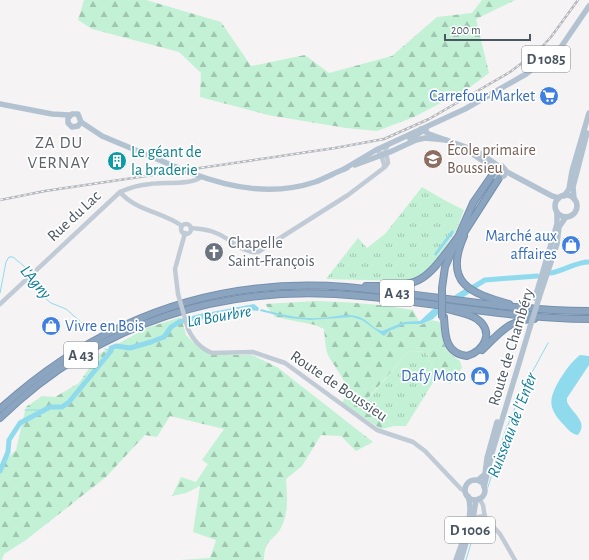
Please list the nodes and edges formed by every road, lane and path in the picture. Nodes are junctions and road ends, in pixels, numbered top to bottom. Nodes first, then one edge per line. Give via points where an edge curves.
1 (589, 6) edge
2 (0, 104) edge
3 (589, 113) edge
4 (68, 118) junction
5 (79, 124) junction
6 (589, 126) edge
7 (422, 130) junction
8 (446, 140) junction
9 (383, 154) junction
10 (499, 172) junction
11 (192, 173) junction
12 (201, 177) junction
13 (183, 182) junction
14 (120, 192) junction
15 (562, 197) junction
16 (574, 199) junction
17 (555, 204) junction
18 (557, 213) junction
19 (566, 217) junction
20 (182, 226) junction
21 (191, 228) junction
22 (465, 232) junction
23 (185, 233) junction
24 (458, 237) junction
25 (345, 287) junction
26 (442, 288) junction
27 (537, 298) junction
28 (0, 304) edge
29 (449, 308) junction
30 (526, 308) junction
31 (589, 311) edge
32 (443, 317) junction
33 (551, 318) junction
34 (589, 319) edge
35 (528, 327) junction
36 (0, 409) edge
37 (0, 418) edge
38 (478, 480) junction
39 (484, 486) junction
40 (466, 494) junction
41 (477, 499) junction
42 (485, 516) junction
43 (467, 540) junction
44 (456, 560) edge
45 (460, 560) edge
46 (515, 560) edge

1 - 7 main road, D 1085 via 561,47 526,74
2 - 4 main road
3 - 15 main road via 569,189
4 - 5 main road via 72,127
4 - 5 main road via 78,114
5 - 11 main road, D 1085, bridge
6 - 16 main road via 573,187
7 - 8 main road
7 - 9 main road, D 1085
7 - 9 main road, D 1085 via 389,144
8 - 9 main road via 416,140
8 - 10 main road via 460,145
9 - 12 main road, D 1085 via 315,182 274,188 234,187
9 - 21 street via 388,163 383,169 348,195 258,252 246,250 216,232
10 - 15 main road via 552,196
10 - 17 main road via 519,180 550,198
10 - 22 highway
10 - 24 highway via 473,203
11 - 12 main road, D 1085
11 - 13 street
12 - 13 street, Rue du Lac via 194,182
13 - 14 street, Rue du Lac via 148,184
14 - 20 street via 135,205 170,218
14 - 28 street, Rue du Lac
15 - 16 main road
15 - 17 main road
16 - 19 main road via 575,212
17 - 18 main road
18 - 19 main road
18 - 27 main road, Route de Chambéry via 557,224
19 - 27 main road, Route de Chambéry via 559,227 557,244
20 - 21 street via 188,224
20 - 23 street
21 - 23 street via 189,233
22 - 26 highway via 447,265
22 - 30 highway via 458,250 457,263 459,274 467,286 485,297
23 - 40 street, Route de Boussieu, bridge via 175,269 178,294 194,341 207,351 253,352 285,363 377,430 413,442
24 - 25 highway via 435,267 414,283 397,286
24 - 26 highway via 445,267
25 - 30 highway, A 43
25 - 36 highway, A 43 via 296,286 246,290 197,299 151,313 104,334 68,355 35,378
26 - 32 highway, bridge
27 - 35 main road, Route de Chambéry, bridge
29 - 32 highway via 480,321 486,332 484,345 466,356 455,353 447,344
29 - 33 highway, A 43
29 - 37 highway, A 43 via 346,294 299,293 246,297 199,306 155,319 95,346 40,384
30 - 31 highway, A 43
32 - 33 highway via 443,337 446,345 453,354 464,358 477,355 511,324
33 - 34 highway, A 43
35 - 38 main road, Route de Chambéry via 489,450 485,474
35 - 39 main road, Route de Chambéry
38 - 39 main road
38 - 40 main road via 467,483
39 - 41 main road via 484,493
40 - 41 main road
40 - 44 main road, D 1006 via 470,502 470,512
41 - 42 street via 483,505
41 - 43 main road, D 1006
42 - 43 street via 477,517
42 - 46 street via 500,534
43 - 45 main road, D 1006

